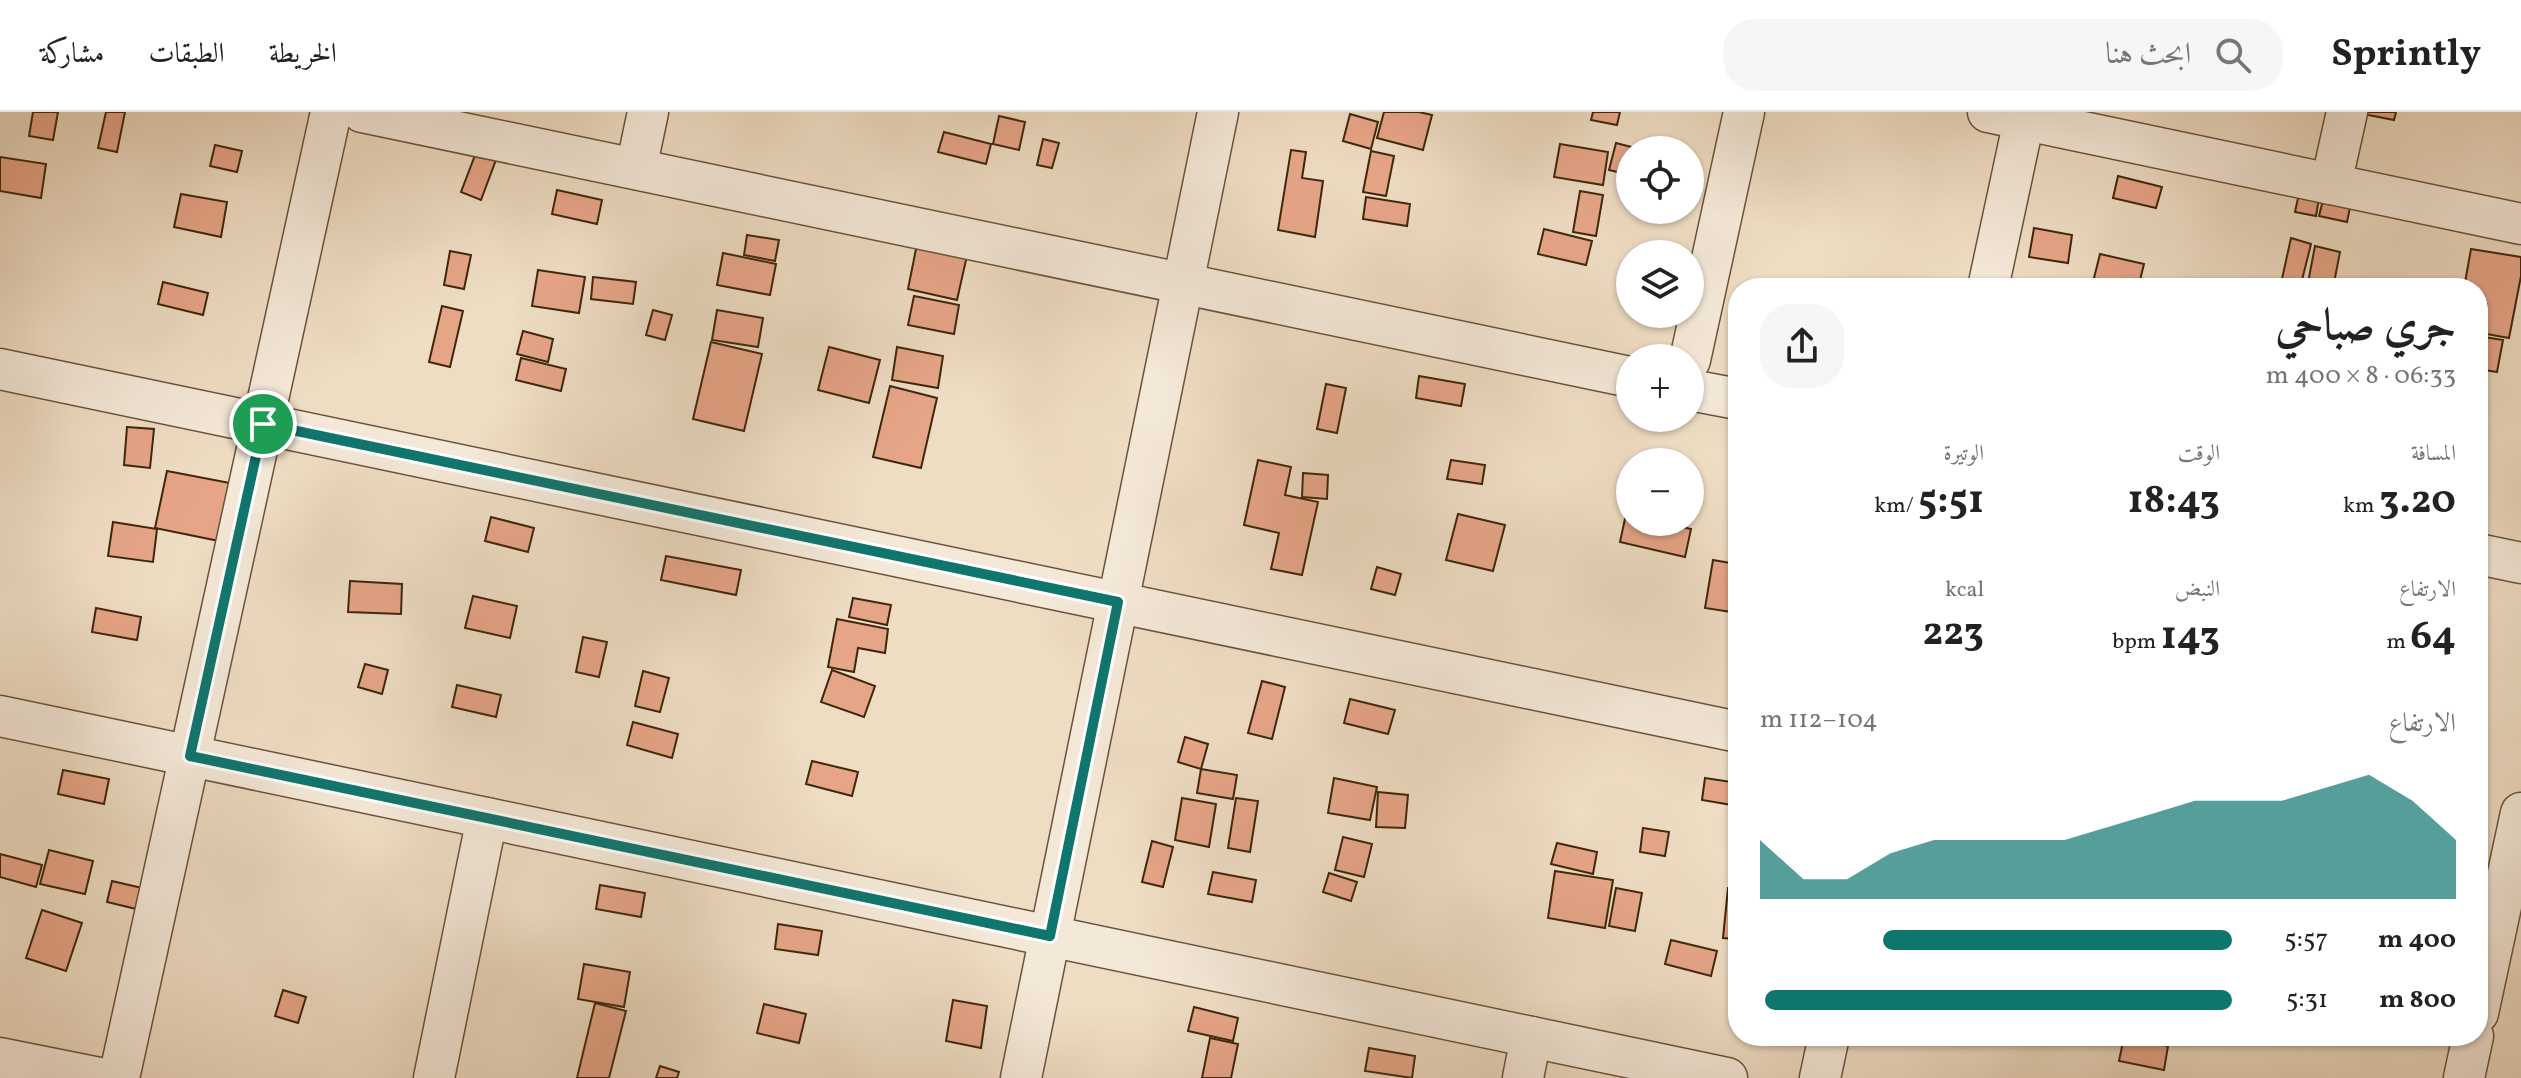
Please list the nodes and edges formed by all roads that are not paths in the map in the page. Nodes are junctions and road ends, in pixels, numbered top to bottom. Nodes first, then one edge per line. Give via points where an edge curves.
1 (331, 112) edge
2 (362, 112) edge
3 (648, 112) edge
4 (1218, 112) edge
5 (1744, 112) edge
6 (2347, 112) edge
7 (2006, 116) edge
8 (636, 169) junction
9 (2331, 184) junction
10 (2521, 224) edge
11 (1989, 278) edge
12 (1183, 283) junction
13 (1693, 344) edge
14 (0, 369) edge
15 (1616, 374) edge
16 (1704, 393) edge
17 (1728, 397) edge
18 (263, 424) junction
19 (2488, 556) edge
20 (2521, 563) edge
21 (1118, 602) junction
22 (0, 716) edge
23 (1728, 730) edge
24 (190, 756) junction
25 (2521, 813) edge
26 (487, 818) junction
27 (2501, 891) edge
28 (1050, 936) junction
29 (2488, 960) edge
30 (1531, 1037) junction
31 (1827, 1046) edge
32 (2471, 1046) edge
33 (0, 1058) edge
34 (100, 1078) edge
35 (119, 1078) edge
36 (434, 1078) edge
37 (1021, 1078) edge
38 (1523, 1078) edge
39 (1727, 1078) edge
40 (1820, 1078) edge
41 (2464, 1078) edge

1 - 18 street
2 - 8 street
3 - 8 street
4 - 12 street
5 - 13 street
6 - 9 street
7 - 9 street
7 - 11 street
8 - 12 street
9 - 10 street
12 - 15 street
12 - 21 street
14 - 18 street
16 - 17 street
18 - 21 street
18 - 24 street
19 - 20 street
21 - 23 street
21 - 28 street
22 - 24 street
24 - 26 street
24 - 35 street
25 - 27 street
26 - 28 street
26 - 36 street
27 - 29 street
28 - 30 street
28 - 37 street
30 - 38 street
30 - 39 street
31 - 40 street
32 - 41 street
33 - 34 street

